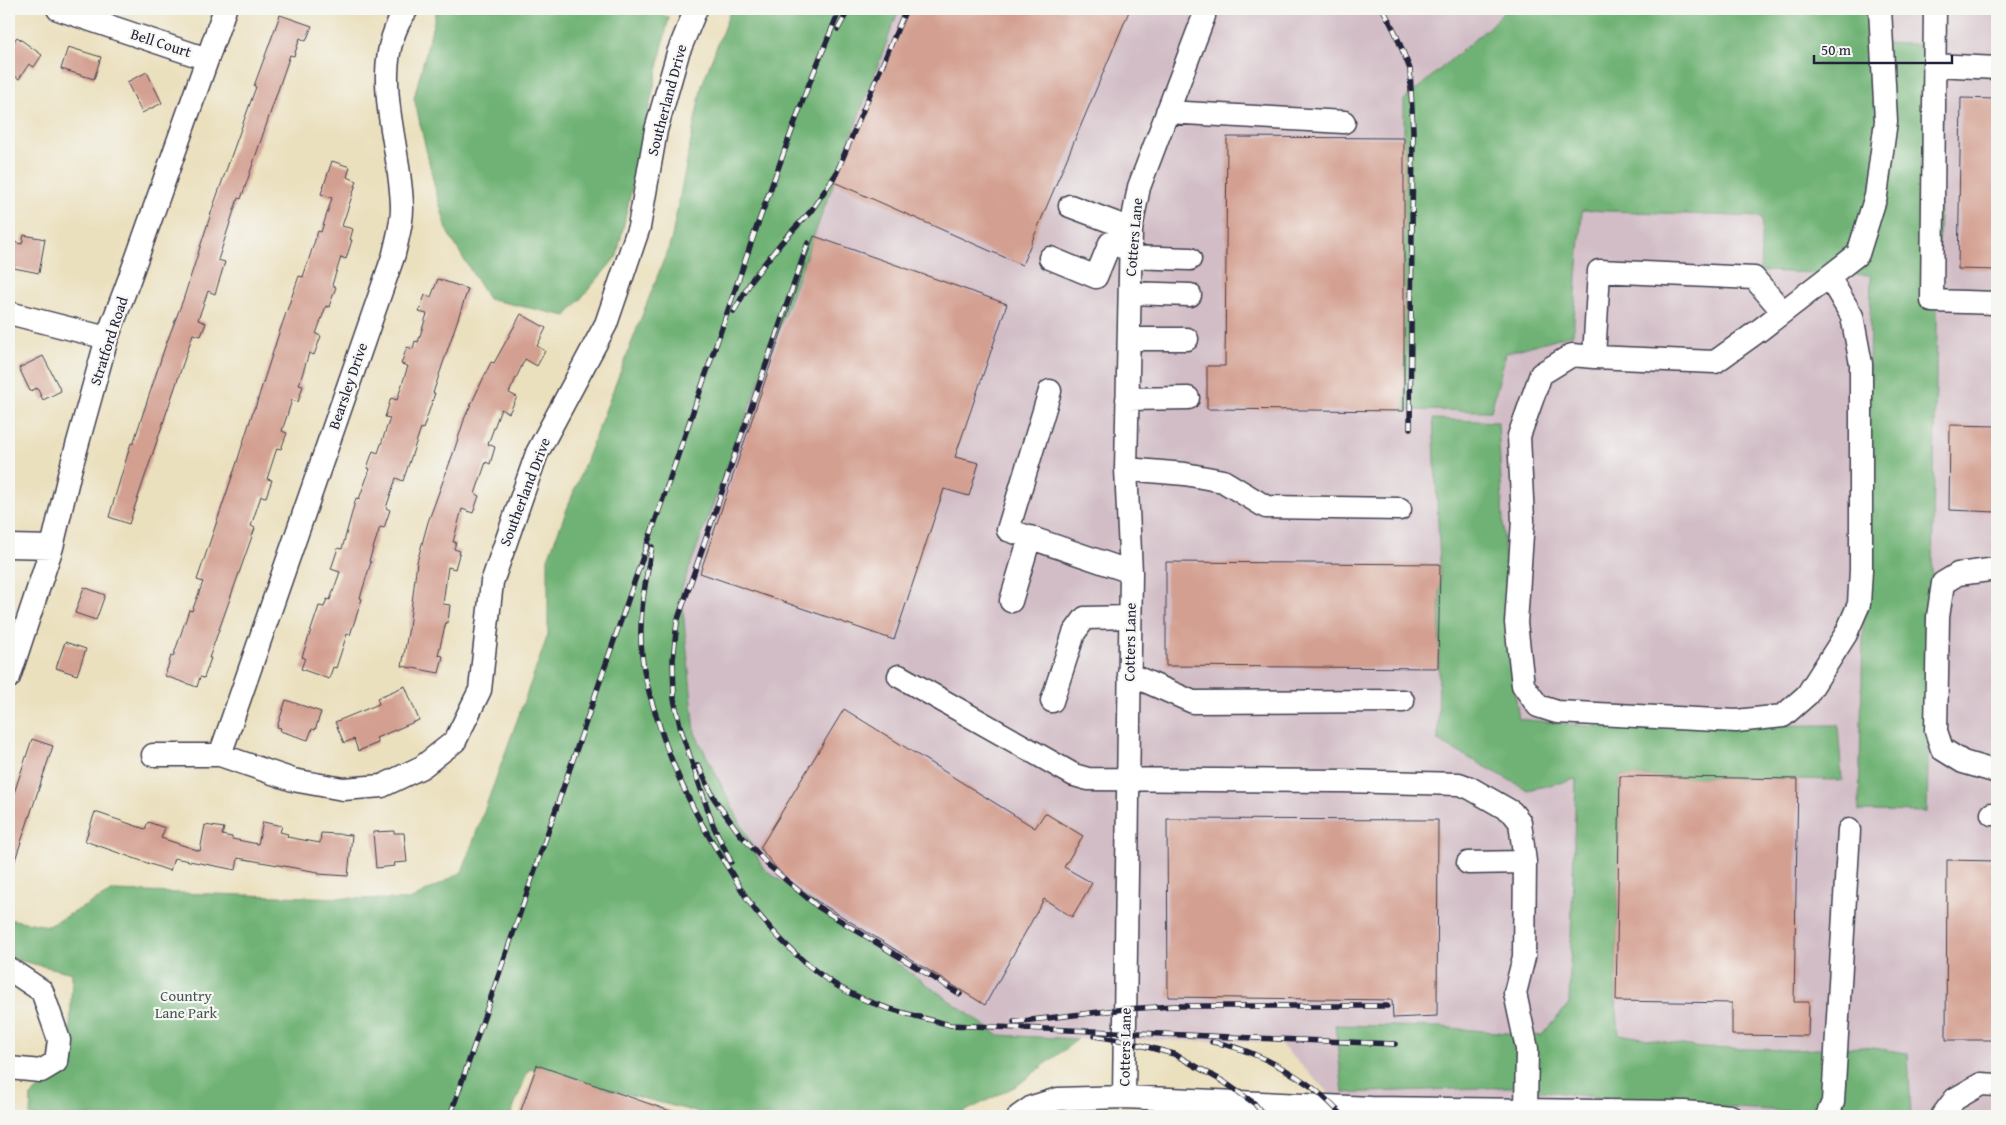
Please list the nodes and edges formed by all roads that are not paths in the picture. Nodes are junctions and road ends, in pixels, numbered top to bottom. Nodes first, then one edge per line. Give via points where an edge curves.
1 (58, 9) edge
2 (225, 9) edge
3 (407, 9) edge
4 (696, 9) edge
5 (1201, 9) edge
6 (1880, 9) edge
7 (1934, 9) edge
8 (207, 59) junction
9 (1934, 65) junction
10 (1997, 68) edge
11 (1166, 112) junction
12 (1344, 122) dead end
13 (1070, 206) dead end
14 (1131, 245) junction
15 (1050, 258) dead end
16 (1190, 259) dead end
17 (1829, 277) junction
18 (1130, 293) junction
19 (1190, 295) dead end
20 (1997, 303) edge
21 (1783, 312) junction
22 (9, 313) edge
23 (106, 338) junction
24 (1129, 339) junction
25 (1187, 339) dead end
26 (1594, 357) junction
27 (1050, 391) dead end
28 (1188, 398) dead end
29 (1127, 399) junction
30 (1126, 469) junction
31 (1400, 509) dead end
32 (1030, 538) junction
33 (9, 546) edge
34 (52, 547) junction
35 (1997, 569) edge
36 (1130, 572) junction
37 (1011, 601) dead end
38 (1130, 617) junction
39 (1129, 674) junction
40 (900, 676) dead end
41 (9, 677) edge
42 (1052, 701) dead end
43 (1403, 701) dead end
44 (153, 755) dead end
45 (220, 755) junction
46 (1997, 772) edge
47 (1128, 779) junction
48 (1849, 830) dead end
49 (1525, 862) junction
50 (1468, 863) dead end
51 (9, 969) edge
52 (9, 1068) edge
53 (1997, 1086) edge
54 (1124, 1097) junction
55 (1526, 1110) junction
56 (1371, 1112) edge
57 (1684, 1114) edge
58 (1019, 1116) edge
59 (1730, 1116) edge
60 (1827, 1116) edge
61 (1942, 1116) edge

1 - 8 street, Bell Court
2 - 8 street, Stratford Road
3 - 45 street, Bearsley Drive via 396,23 387,65 402,210 394,254
4 - 45 street, Southerland Drive via 678,54 656,130 640,226 606,324 537,453 492,582 480,690 455,740 422,767 382,786 343,789 293,780
5 - 11 street, Cotters Lane via 1204,16
6 - 17 street via 1886,121 1876,196 1858,254
7 - 9 street
8 - 23 street, Stratford Road
9 - 10 street
9 - 20 street via 1932,301
11 - 12 street
11 - 14 street, Cotters Lane via 1139,187
13 - 14 street
14 - 15 street via 1110,243 1096,277
14 - 16 street
14 - 18 street, Cotters Lane
17 - 21 street
17 - 26 street via 1852,316 1862,364 1858,604 1846,634 1828,664 1807,695 1783,716 1736,721 1557,712 1538,706 1523,685 1516,623 1523,520 1518,436 1541,374 1572,355
18 - 19 street
18 - 24 street, Cotters Lane
21 - 26 street via 1715,362
21 - 26 street via 1754,278 1599,271
22 - 23 street
23 - 34 street, Stratford Road
24 - 25 street
24 - 29 street, Cotters Lane
27 - 32 street via 1008,530
28 - 29 street
29 - 30 street, Cotters Lane
30 - 31 street via 1223,481 1266,507
30 - 36 street, Cotters Lane
32 - 36 street
32 - 37 street
33 - 34 street
34 - 41 street, Stratford Road
35 - 46 street via 1958,574 1943,583 1938,617 1936,731 1942,748 1963,762
36 - 38 street, Cotters Lane
38 - 39 street, Cotters Lane
38 - 42 street via 1085,618 1074,633
39 - 43 street via 1193,702
39 - 47 street, Cotters Lane
40 - 47 street via 1074,775 1088,779
44 - 45 street, Southerland Drive
47 - 49 street via 1459,784 1512,812 1520,822
47 - 54 street, Cotters Lane
48 - 60 street via 1833,1102
49 - 50 street
49 - 55 street via 1524,957 1515,993 1527,1050
51 - 52 street via 42,991 58,1040 56,1062 41,1072
53 - 61 street via 1981,1084 1955,1099
54 - 56 street, Cotters Lane
54 - 58 street, Cotters Lane via 1058,1099 1032,1107
55 - 56 street, Cotters Lane
55 - 57 street, Cotters Lane
57 - 59 street, Cotters Lane

